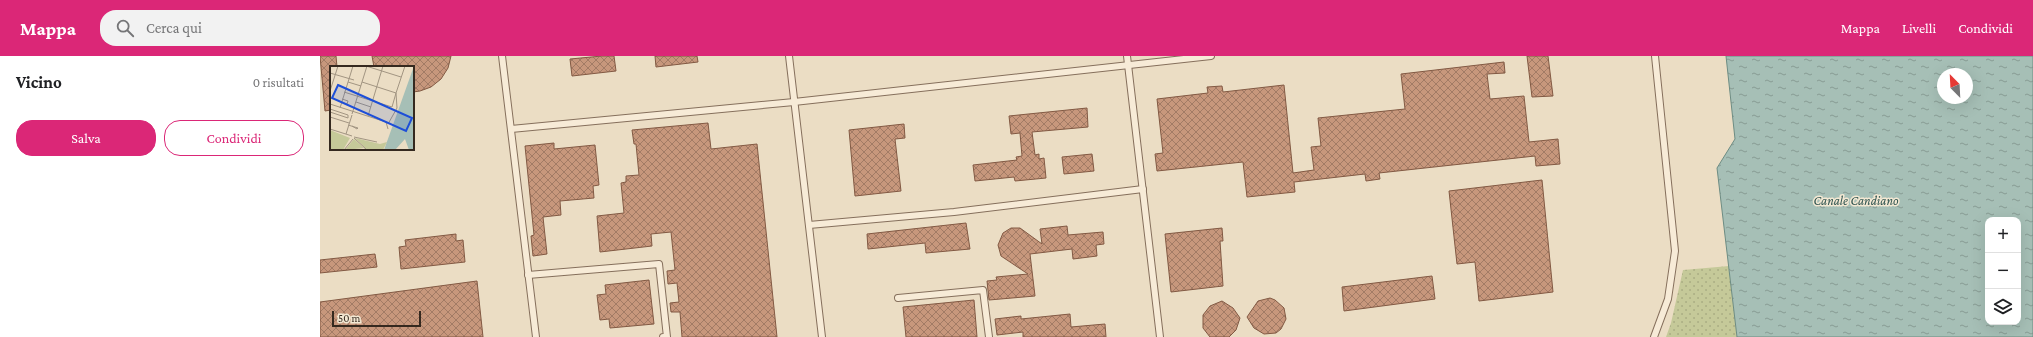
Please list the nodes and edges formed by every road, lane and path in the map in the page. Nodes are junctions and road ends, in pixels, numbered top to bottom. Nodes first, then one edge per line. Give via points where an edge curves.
1 (502, 56) edge
2 (789, 56) edge
3 (1127, 56) edge
4 (1211, 56) edge
5 (1655, 56) edge
6 (1128, 67) junction
7 (794, 102) junction
8 (511, 129) junction
9 (1142, 189) junction
10 (809, 225) junction
11 (528, 276) junction
12 (898, 298) dead end
13 (536, 337) edge
14 (663, 337) edge
15 (822, 337) edge
16 (989, 337) edge
17 (1160, 337) edge
18 (1654, 337) edge

1 - 8 lane
2 - 7 lane
3 - 6 lane
4 - 6 lane
5 - 18 lane via 1675,251 1668,299
6 - 7 lane
6 - 9 lane
7 - 8 lane
7 - 10 lane
8 - 11 lane
9 - 10 lane via 954,212
9 - 17 lane
10 - 15 lane
11 - 13 lane
11 - 14 lane via 659,264 667,337
12 - 16 lane via 983,290

